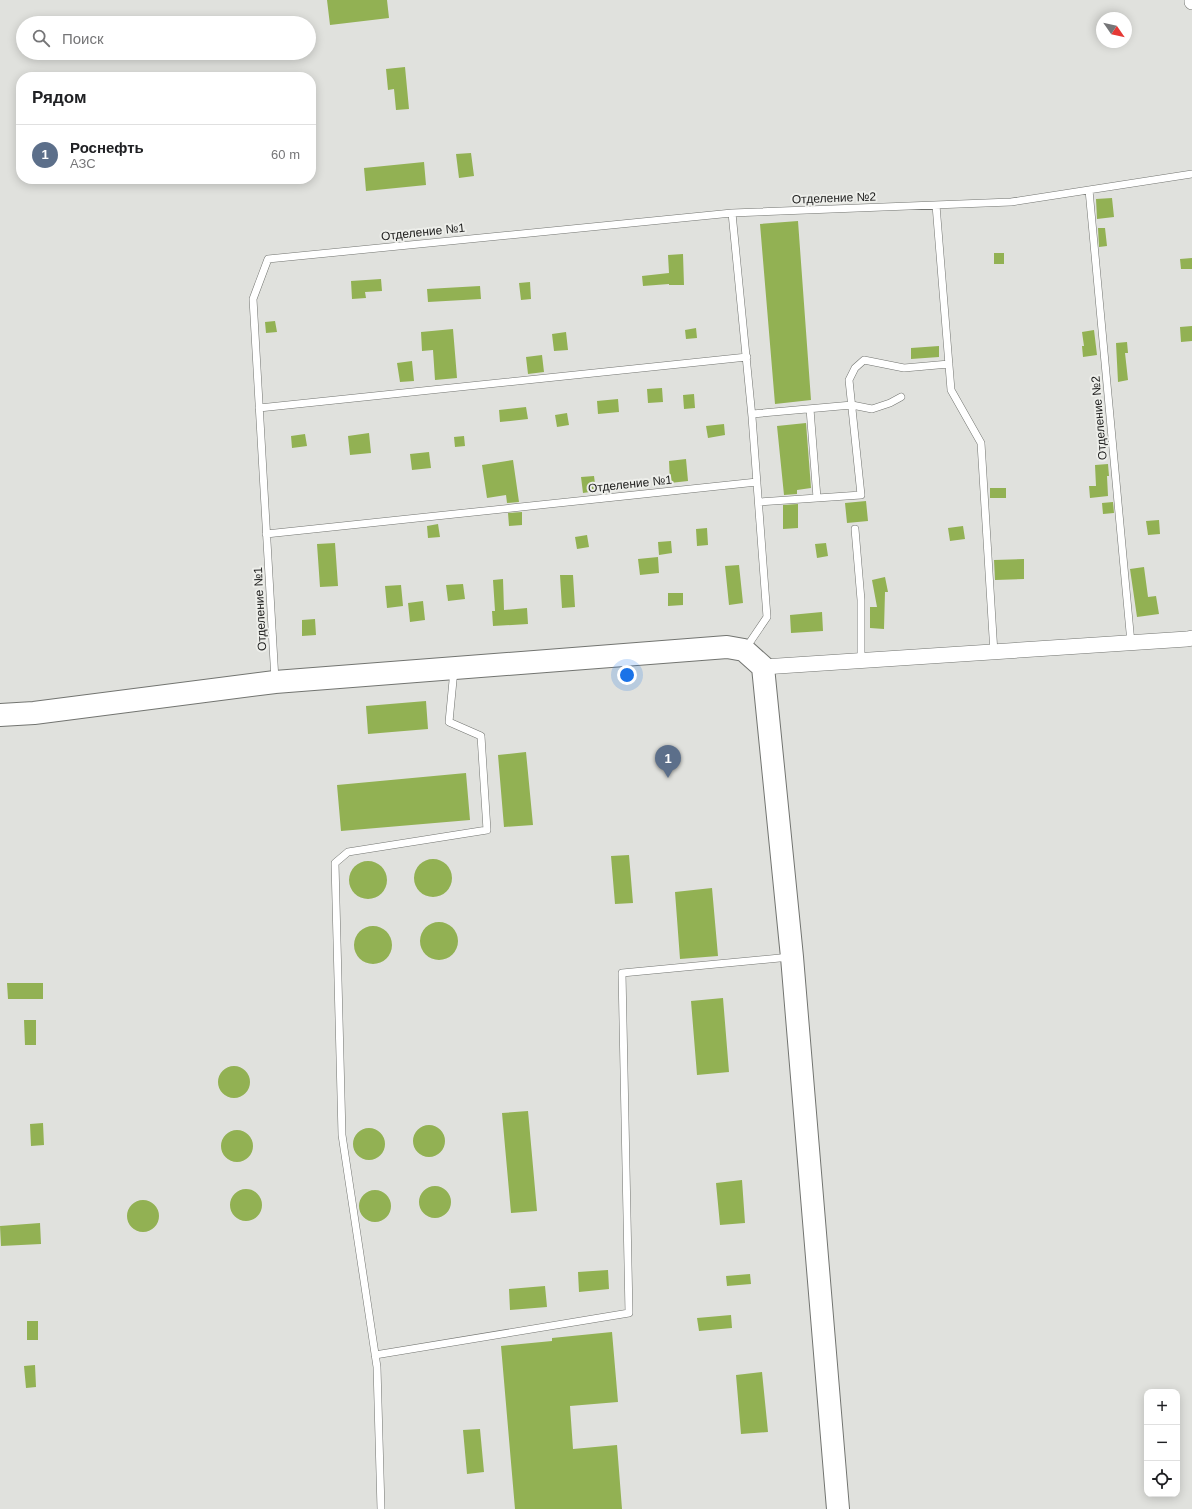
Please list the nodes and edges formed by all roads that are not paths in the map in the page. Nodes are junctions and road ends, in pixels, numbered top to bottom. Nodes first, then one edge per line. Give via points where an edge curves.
1 (1192, 174) edge
2 (1089, 190) junction
3 (936, 205) junction
4 (732, 213) junction
5 (746, 357) junction
6 (949, 364) junction
7 (901, 397) dead end
8 (852, 405) junction
9 (259, 408) junction
10 (810, 409) junction
11 (752, 414) junction
12 (757, 482) junction
13 (817, 498) junction
14 (759, 502) junction
15 (855, 529) dead end
16 (266, 534) junction
17 (1192, 638) edge
18 (1131, 643) junction
19 (744, 650) junction
20 (994, 653) junction
21 (861, 662) junction
22 (763, 667) junction
23 (454, 668) junction
24 (275, 682) junction
25 (0, 715) edge
26 (792, 957) junction
27 (375, 1355) junction
28 (381, 1509) edge
29 (838, 1509) edge

1 - 2 lane, Отделение №2
2 - 3 lane, Отделение №2 via 1011,202
2 - 18 lane, Отделение №2
3 - 4 lane, Отделение №2
3 - 6 lane
4 - 5 lane
4 - 9 lane, Отделение №1 via 268,259 253,299
5 - 9 lane
5 - 11 lane
6 - 8 lane via 904,368 864,360 849,380
6 - 20 lane via 951,390 981,443
7 - 8 lane via 872,409
8 - 10 lane
8 - 13 lane via 861,495
9 - 16 lane, Отделение №1
10 - 11 lane
10 - 13 lane
11 - 12 lane
12 - 14 lane
12 - 16 lane, Отделение №1
13 - 14 lane
14 - 19 lane via 767,617
15 - 21 lane via 861,600
16 - 24 lane, Отделение №1
17 - 18 street
18 - 20 street
19 - 22 main road
19 - 23 main road via 727,647
20 - 21 street
21 - 22 street
22 - 26 main road
23 - 24 main road
23 - 27 lane via 450,722 481,736 487,830 348,852 335,863 342,1135
24 - 25 main road via 34,713
26 - 27 lane via 622,973 629,1313
26 - 29 main road
27 - 28 lane

